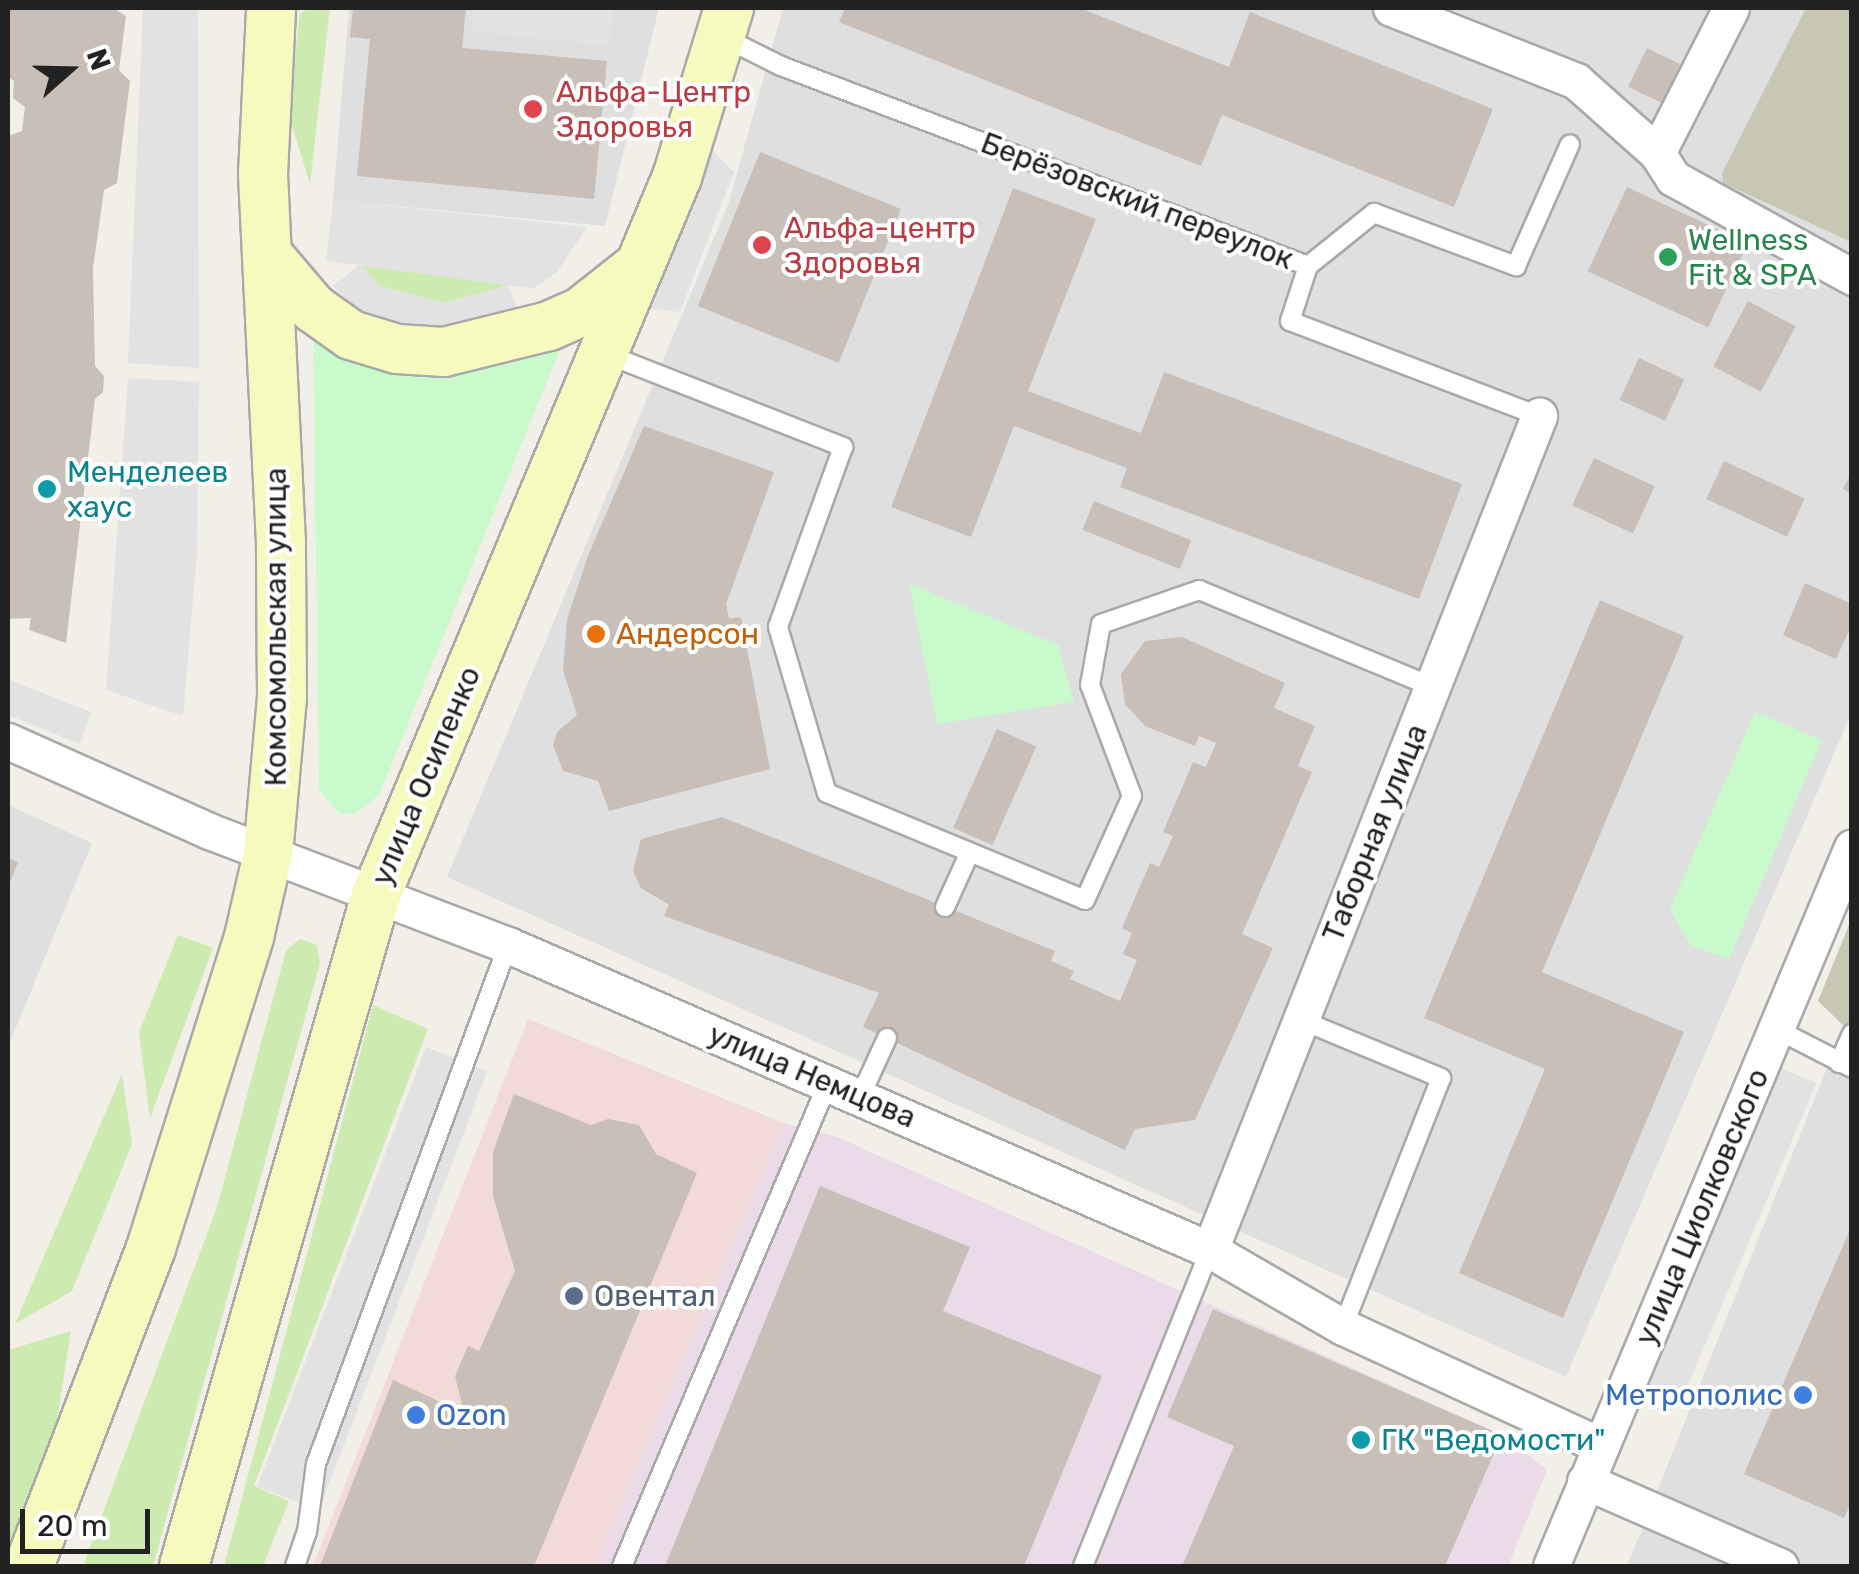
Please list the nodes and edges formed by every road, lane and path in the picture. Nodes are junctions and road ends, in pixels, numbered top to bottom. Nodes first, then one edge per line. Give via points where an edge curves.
1 (271, 8) edge
2 (1391, 8) edge
3 (1731, 8) edge
4 (726, 22) edge
5 (1570, 144) dead end
6 (1657, 153) junction
7 (266, 254) junction
8 (640, 265) junction
9 (1308, 266) junction
10 (1852, 277) edge
11 (605, 354) junction
12 (1539, 416) joint
13 (1432, 687) junction
14 (8, 741) edge
15 (1852, 847) edge
16 (970, 852) junction
17 (268, 854) junction
18 (376, 895) junction
19 (946, 907) dead end
20 (508, 945) junction
21 (1300, 1020) junction
22 (1776, 1029) junction
23 (1852, 1034) edge
24 (887, 1038) dead end
25 (1845, 1065) edge
26 (844, 1090) junction
27 (1210, 1250) junction
28 (1343, 1328) junction
29 (1600, 1445) junction
30 (1586, 1481) junction
31 (29, 1566) edge
32 (184, 1566) edge
33 (295, 1566) edge
34 (622, 1566) edge
35 (1082, 1566) edge
36 (1551, 1566) edge
37 (1780, 1566) edge

1 - 7 main road, Комсомольская улица via 263,85
2 - 6 street via 1576,81
3 - 6 street
4 - 8 main road, улица Осипенко
4 - 9 lane, Берёзовский переулок via 781,66
5 - 9 lane via 1516,266 1374,213
6 - 10 street via 1673,178
7 - 8 main road via 313,308 351,336 397,349 444,352 500,342 565,318
7 - 17 main road, Комсомольская улица via 282,679 281,764
8 - 11 main road, улица Осипенко
9 - 12 lane, Берёзовский переулок via 1290,321
11 - 16 lane via 843,447 778,627 828,793
11 - 18 main road, улица Осипенко
12 - 13 street, Таборная улица
13 - 16 lane via 1198,590 1101,624 1090,685 1132,796 1085,900
13 - 21 street, Таборная улица
14 - 17 street, улица Немцова
15 - 22 street, улица Циолковского
16 - 19 lane
17 - 18 street, улица Немцова
17 - 31 main road, Комсомольская улица via 151,1248
18 - 20 street, улица Немцова
18 - 32 main road, улица Осипенко
20 - 26 street, улица Немцова
20 - 33 lane via 316,1464 308,1532
21 - 27 street, Таборная улица
21 - 28 lane via 1441,1078
22 - 25 lane
22 - 29 street, улица Циолковского
23 - 25 lane
24 - 26 lane
26 - 27 street, улица Немцова
26 - 34 lane
27 - 28 street, улица Немцова
27 - 35 lane
28 - 29 street, улица Немцова
29 - 30 street, улица Циолковского
30 - 36 street, улица Циолковского
30 - 37 street

